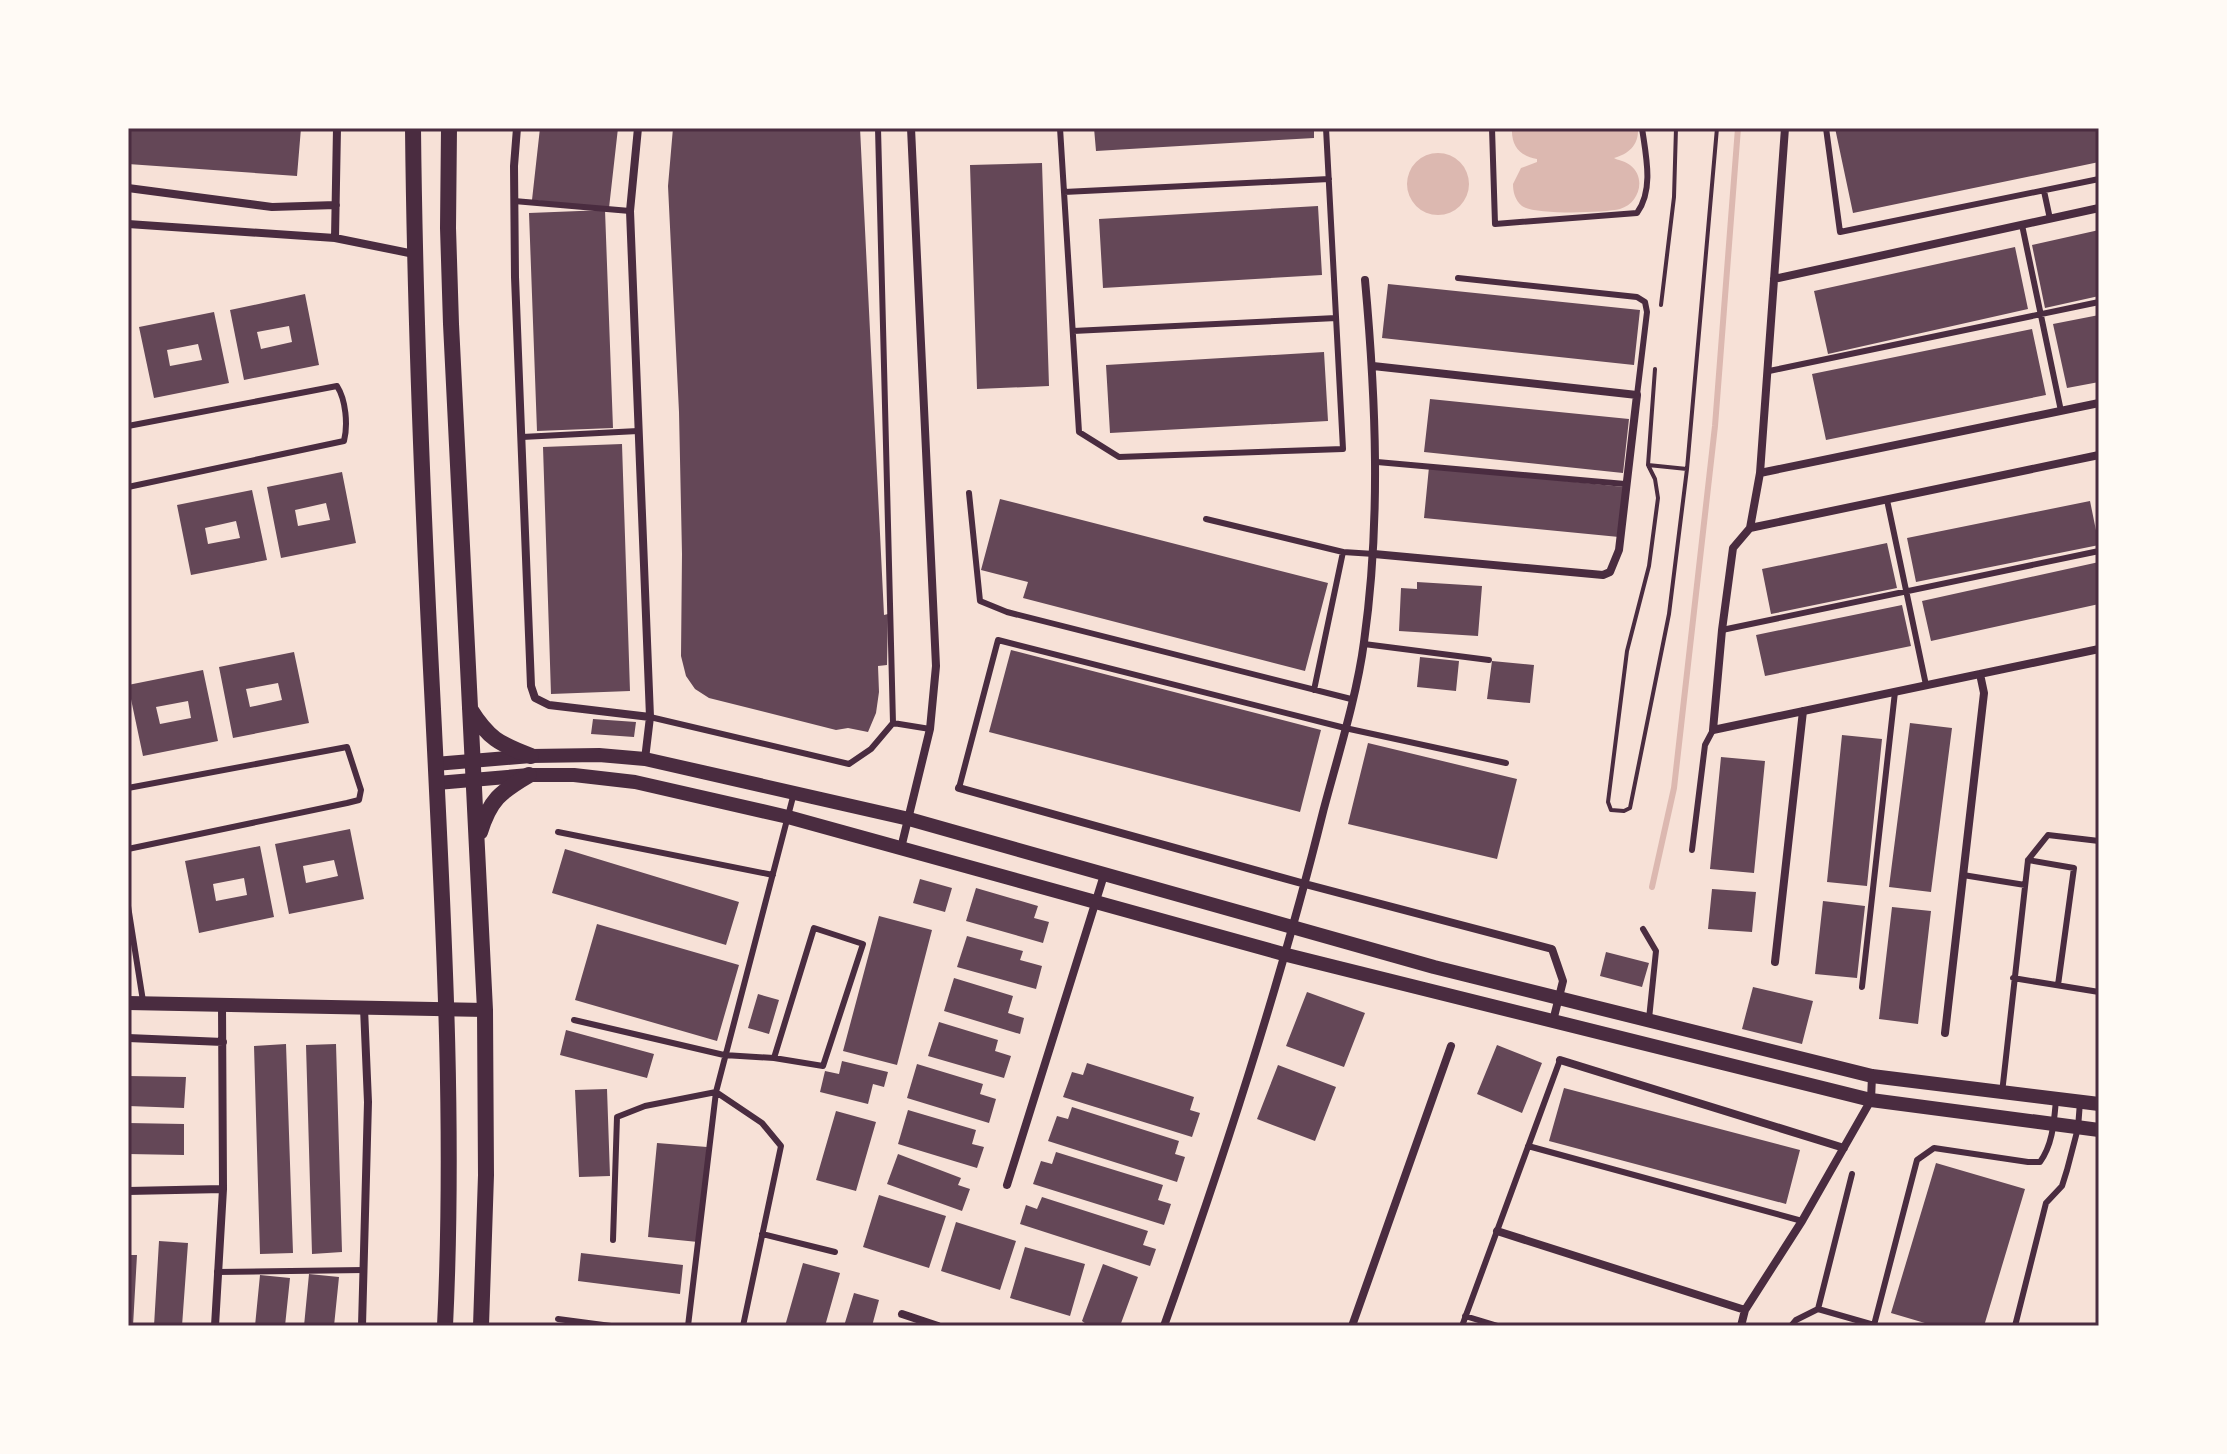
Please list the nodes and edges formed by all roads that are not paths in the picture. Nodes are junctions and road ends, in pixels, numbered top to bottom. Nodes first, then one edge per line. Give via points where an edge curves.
1 (337, 128) edge
2 (413, 128) edge
3 (449, 128) edge
4 (517, 128) edge
5 (638, 128) edge
6 (878, 128) edge
7 (911, 128) edge
8 (1060, 128) edge
9 (1326, 128) edge
10 (1492, 128) edge
11 (1642, 128) edge
12 (1785, 128) edge
13 (1826, 128) edge
14 (1329, 179) junction
15 (2099, 179) edge
16 (128, 188) edge
17 (2044, 191) junction
18 (1064, 192) junction
19 (514, 201) junction
20 (336, 205) junction
21 (2099, 208) edge
22 (630, 211) junction
23 (2050, 219) junction
24 (128, 224) edge
25 (2022, 225) junction
26 (335, 238) junction
27 (414, 254) junction
28 (1458, 278) dead end
29 (1774, 279) junction
30 (1365, 280) dead end
31 (2099, 302) edge
32 (2041, 315) junction
33 (1336, 318) junction
34 (1073, 331) junction
35 (1373, 366) junction
36 (1769, 371) junction
37 (1637, 395) junction
38 (2099, 403) edge
39 (2061, 411) junction
40 (128, 426) edge
41 (638, 431) junction
42 (522, 437) junction
43 (2099, 455) edge
44 (1377, 462) junction
45 (1760, 473) junction
46 (1625, 484) junction
47 (128, 487) edge
48 (969, 493) dead end
49 (1887, 500) junction
50 (1206, 519) dead end
51 (1750, 528) junction
52 (2099, 551) edge
53 (1343, 552) junction
54 (1374, 554) junction
55 (1907, 592) junction
56 (1722, 630) junction
57 (1364, 644) junction
58 (2099, 649) edge
59 (1489, 660) dead end
60 (1980, 674) junction
61 (1926, 685) junction
62 (1314, 690) junction
63 (1895, 692) junction
64 (1351, 699) junction
65 (469, 708) junction
66 (1803, 711) junction
67 (650, 717) junction
68 (893, 723) junction
69 (1345, 728) junction
70 (930, 729) junction
71 (1713, 730) junction
72 (531, 756) junction
73 (645, 759) junction
74 (472, 761) junction
75 (1506, 763) dead end
76 (435, 764) junction
77 (529, 775) junction
78 (473, 780) junction
79 (437, 783) junction
80 (128, 788) edge
81 (959, 788) joint
82 (794, 793) junction
83 (788, 817) junction
84 (909, 819) junction
85 (558, 832) dead end
86 (2099, 841) edge
87 (476, 844) junction
88 (901, 848) junction
89 (128, 849) edge
90 (1692, 850) dead end
91 (2028, 860) junction
92 (773, 875) junction
93 (1104, 875) junction
94 (1963, 875) junction
95 (1305, 884) junction
96 (2025, 885) junction
97 (1096, 900) junction
98 (128, 906) edge
99 (1293, 929) junction
100 (1643, 929) dead end
101 (1287, 955) junction
102 (1775, 962) dead end
103 (2013, 978) junction
104 (2058, 985) junction
105 (1862, 987) dead end
106 (2099, 992) edge
107 (1559, 998) junction
108 (128, 1003) edge
109 (144, 1004) junction
110 (222, 1005) junction
111 (364, 1008) junction
112 (447, 1009) junction
113 (485, 1010) junction
114 (574, 1020) dead end
115 (1553, 1021) junction
116 (1649, 1022) junction
117 (1945, 1033) dead end
118 (128, 1038) edge
119 (223, 1042) junction
120 (1451, 1046) dead end
121 (724, 1055) junction
122 (774, 1058) junction
123 (1560, 1060) joint
124 (1872, 1076) junction
125 (716, 1092) junction
126 (2002, 1093) junction
127 (1871, 1100) junction
128 (2056, 1100) junction
129 (2080, 1102) junction
130 (2099, 1104) edge
131 (2054, 1126) junction
132 (2078, 1128) junction
133 (2099, 1130) edge
134 (1528, 1146) junction
135 (1844, 1148) junction
136 (1852, 1174) dead end
137 (1007, 1185) dead end
138 (223, 1189) junction
139 (128, 1191) edge
140 (1802, 1221) junction
141 (1497, 1231) junction
142 (762, 1234) junction
143 (613, 1240) dead end
144 (835, 1252) dead end
145 (364, 1270) junction
146 (217, 1272) junction
147 (1818, 1309) junction
148 (1745, 1310) junction
149 (902, 1314) dead end
150 (1465, 1316) junction
151 (558, 1319) dead end
152 (215, 1326) edge
153 (362, 1326) edge
154 (445, 1326) edge
155 (481, 1326) edge
156 (611, 1326) edge
157 (688, 1326) edge
158 (743, 1326) edge
159 (938, 1326) edge
160 (1164, 1326) edge
161 (1352, 1326) edge
162 (1462, 1326) edge
163 (1498, 1326) edge
164 (1741, 1326) edge
165 (1791, 1326) edge
166 (1876, 1326) edge
167 (2015, 1326) edge

1 - 20 street
2 - 27 main road
3 - 65 main road via 448,228
4 - 19 street
5 - 22 street
6 - 68 lane
7 - 70 street via 936,666
8 - 18 lane
9 - 14 lane
10 - 11 lane via 1495,224 1637,213 1646,200
12 - 29 street
13 - 17 lane via 1840,232
14 - 18 lane
14 - 33 lane
15 - 17 lane
16 - 20 street via 272,207
17 - 23 lane
18 - 34 lane
19 - 22 lane
19 - 42 street
20 - 26 street
21 - 23 street
22 - 41 street
23 - 25 street
24 - 26 street
25 - 29 street
25 - 32 lane
26 - 27 street
27 - 76 main road
28 - 37 lane via 1645,302
29 - 36 street
30 - 35 street
31 - 32 lane
32 - 36 lane
32 - 39 lane
33 - 34 lane
33 - 34 lane via 1343,449 1119,457 1079,432
35 - 37 street
35 - 44 street
36 - 45 street
37 - 46 street
38 - 39 street
39 - 45 street
40 - 47 lane via 337,386 347,431 344,441
41 - 42 lane
41 - 67 street
42 - 67 street via 535,698 549,705
43 - 49 street
44 - 46 lane
44 - 54 street
45 - 51 street
46 - 54 street via 1619,550 1610,572 1603,575
48 - 62 lane via 980,601
49 - 51 street
49 - 55 lane
50 - 53 lane
51 - 56 street via 1733,548
52 - 55 lane
53 - 54 lane
53 - 62 lane
54 - 57 street
55 - 56 lane
55 - 61 lane
56 - 71 street
57 - 59 lane
57 - 64 street
58 - 60 street
60 - 61 street
60 - 94 street via 1984,693
61 - 63 street
62 - 64 lane
63 - 66 street
63 - 105 lane
64 - 69 street
65 - 72 main road via 483,731 500,745
65 - 74 main road
66 - 71 street
66 - 102 street
67 - 68 lane via 849,764 871,749
67 - 73 street
68 - 70 lane
69 - 75 lane
69 - 81 lane via 998,640
69 - 95 street
70 - 84 street
71 - 90 lane via 1705,745
72 - 73 street
72 - 74 street
73 - 82 street
74 - 76 street
74 - 78 main road
76 - 79 main road
77 - 78 street
77 - 83 street via 635,782
77 - 87 main road via 502,790 487,810
78 - 79 street
78 - 87 main road
79 - 112 main road
80 - 89 lane via 347,747 361,790 359,800
81 - 95 street
82 - 83 lane
82 - 84 street
83 - 88 street
83 - 92 lane
84 - 88 street
84 - 93 street
85 - 92 lane
86 - 91 lane via 2048,835
87 - 113 main road
88 - 97 street
91 - 96 lane
91 - 104 lane via 2074,868
92 - 121 lane
93 - 97 street
93 - 99 street
94 - 96 lane
94 - 117 street
95 - 99 street
95 - 107 street via 1552,949 1563,981
96 - 103 lane
97 - 101 street
97 - 137 street
98 - 109 lane
99 - 101 street
99 - 107 street
100 - 116 lane via 1656,951
101 - 115 street
101 - 160 street
103 - 104 lane
103 - 126 lane
104 - 106 lane
107 - 115 street
107 - 116 street
108 - 109 street
109 - 110 street
110 - 111 street
110 - 119 street
111 - 112 street
111 - 145 street
112 - 113 street
112 - 154 main road
113 - 155 main road
114 - 121 lane
115 - 127 street
116 - 124 street
118 - 119 street
119 - 138 street
120 - 161 street
121 - 122 lane
121 - 125 lane
122 - 122 lane via 814,928 863,944 823,1066
123 - 134 lane
123 - 135 street
124 - 126 street
124 - 127 street
125 - 142 lane via 762,1123 781,1146
125 - 143 lane via 617,1117
125 - 157 lane
126 - 128 street
127 - 131 street
127 - 135 street
128 - 129 street
128 - 131 lane
129 - 130 street
129 - 132 lane
131 - 132 street
131 - 166 lane via 2040,1162 1934,1148 1917,1160
132 - 133 street
132 - 167 lane via 2062,1186 2046,1203
134 - 140 lane
134 - 141 lane
135 - 140 street
136 - 147 lane
138 - 139 street
138 - 146 street
140 - 148 street
141 - 148 street
141 - 150 lane
142 - 144 lane
142 - 158 lane
145 - 146 lane
145 - 153 street
146 - 152 street
147 - 165 lane
147 - 166 lane
148 - 164 street
149 - 159 street
150 - 162 lane
150 - 163 lane
151 - 156 lane

